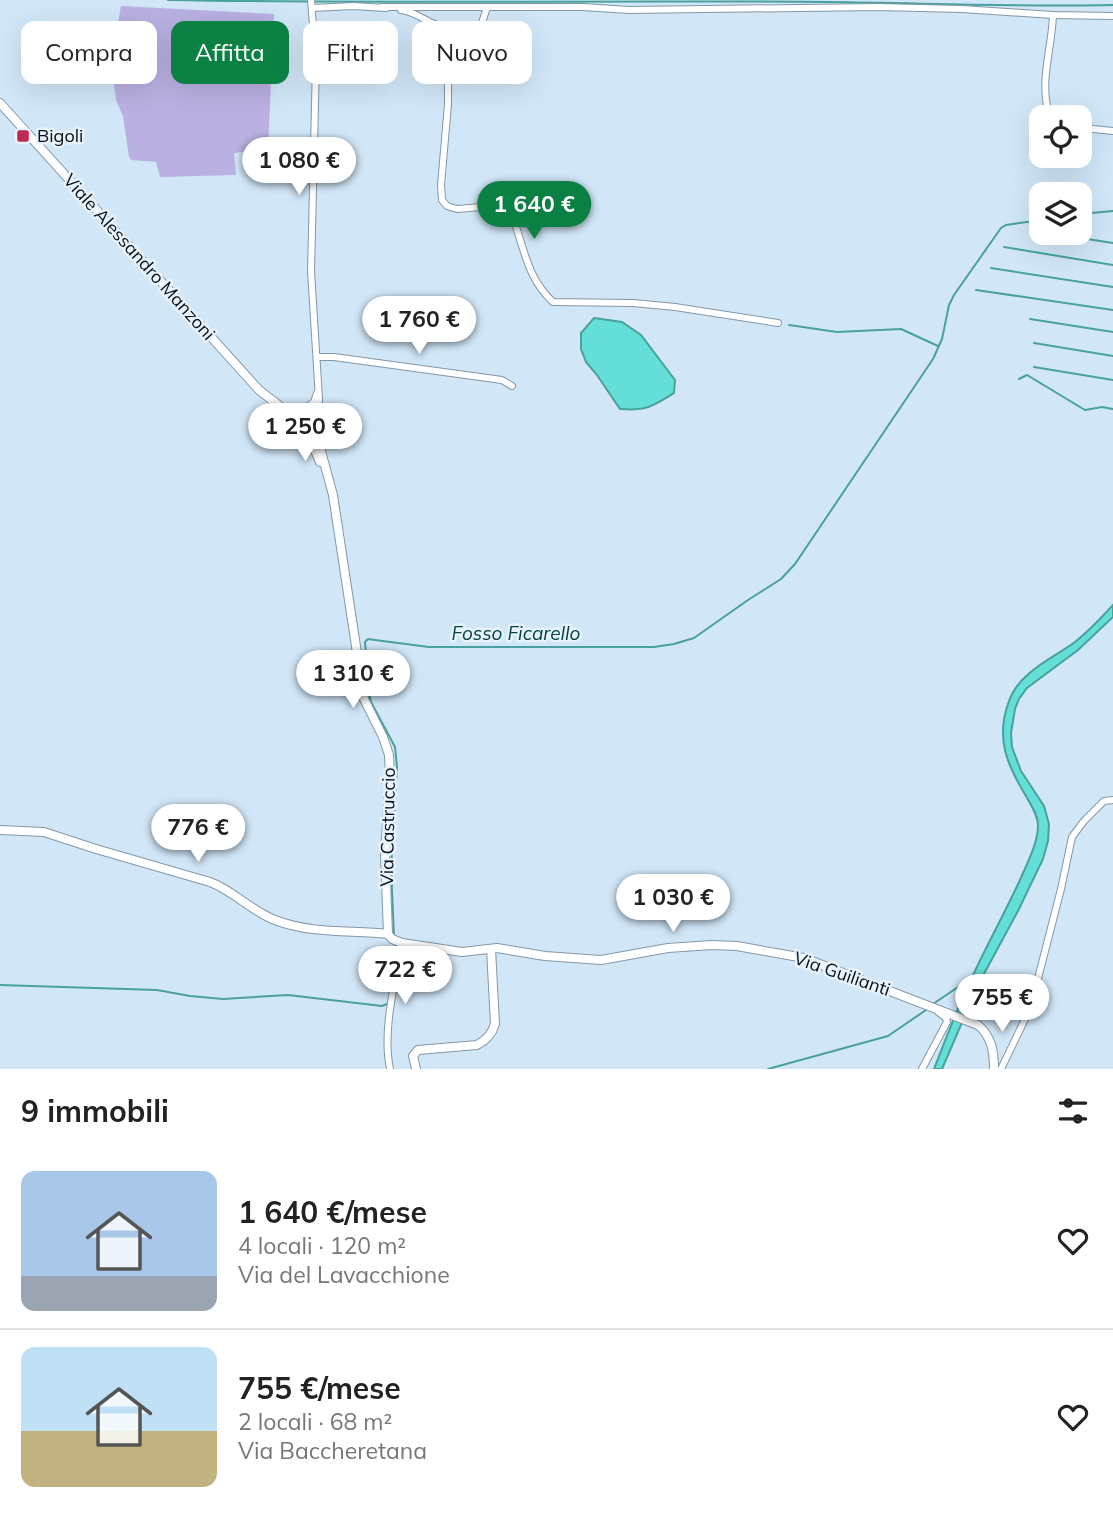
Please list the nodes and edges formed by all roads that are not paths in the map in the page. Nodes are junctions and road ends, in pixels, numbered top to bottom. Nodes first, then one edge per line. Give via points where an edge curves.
1 (311, 4) edge
2 (487, 6) junction
3 (382, 7) junction
4 (1054, 15) junction
5 (1113, 16) edge
6 (428, 21) edge
7 (483, 21) edge
8 (447, 84) edge
9 (0, 103) edge
10 (1046, 105) edge
11 (1092, 129) edge
12 (1113, 131) edge
13 (778, 323) dead end
14 (317, 357) junction
15 (318, 384) junction
16 (512, 386) dead end
17 (281, 407) junction
18 (303, 409) junction
19 (317, 413) junction
20 (293, 423) junction
21 (318, 430) junction
22 (305, 435) junction
23 (327, 477) junction
24 (1113, 800) edge
25 (0, 830) edge
26 (395, 940) junction
27 (491, 949) junction
28 (937, 1009) junction
29 (390, 1069) edge
30 (416, 1069) edge
31 (922, 1069) edge
32 (994, 1069) edge
33 (1001, 1069) edge

1 - 3 street
1 - 14 street via 316,63 311,271
2 - 3 street
2 - 4 street via 629,10 878,7
2 - 7 street
3 - 6 street via 408,11
4 - 5 street
4 - 10 street
8 - 13 street via 442,200 452,208 507,206 529,268 553,302 633,303
9 - 17 street, Viale Alessandro Manzoni via 259,390
11 - 12 street
14 - 15 street
14 - 16 street via 502,380
15 - 18 street via 317,397
15 - 19 street
17 - 18 street
17 - 20 street, Viale Alessandro Manzoni
18 - 19 street
18 - 20 street
19 - 21 street via 321,421
20 - 22 street
21 - 22 street
21 - 23 street
22 - 23 street
23 - 26 street, Via Castruccio via 364,699 389,755 385,854
24 - 33 street via 1104,801 1074,833 1035,990
25 - 26 street, Via Guilianti via 44,832 210,882 250,908 290,925 361,931
26 - 27 street, Via Guilianti via 462,952
26 - 29 street via 387,1055
27 - 28 street, Via Guilianti via 601,960 668,948 737,946 804,958
27 - 30 street via 493,1031 477,1045 418,1051 413,1056
28 - 31 street via 947,1022
28 - 32 street, Via Guilianti via 981,1027 990,1041

